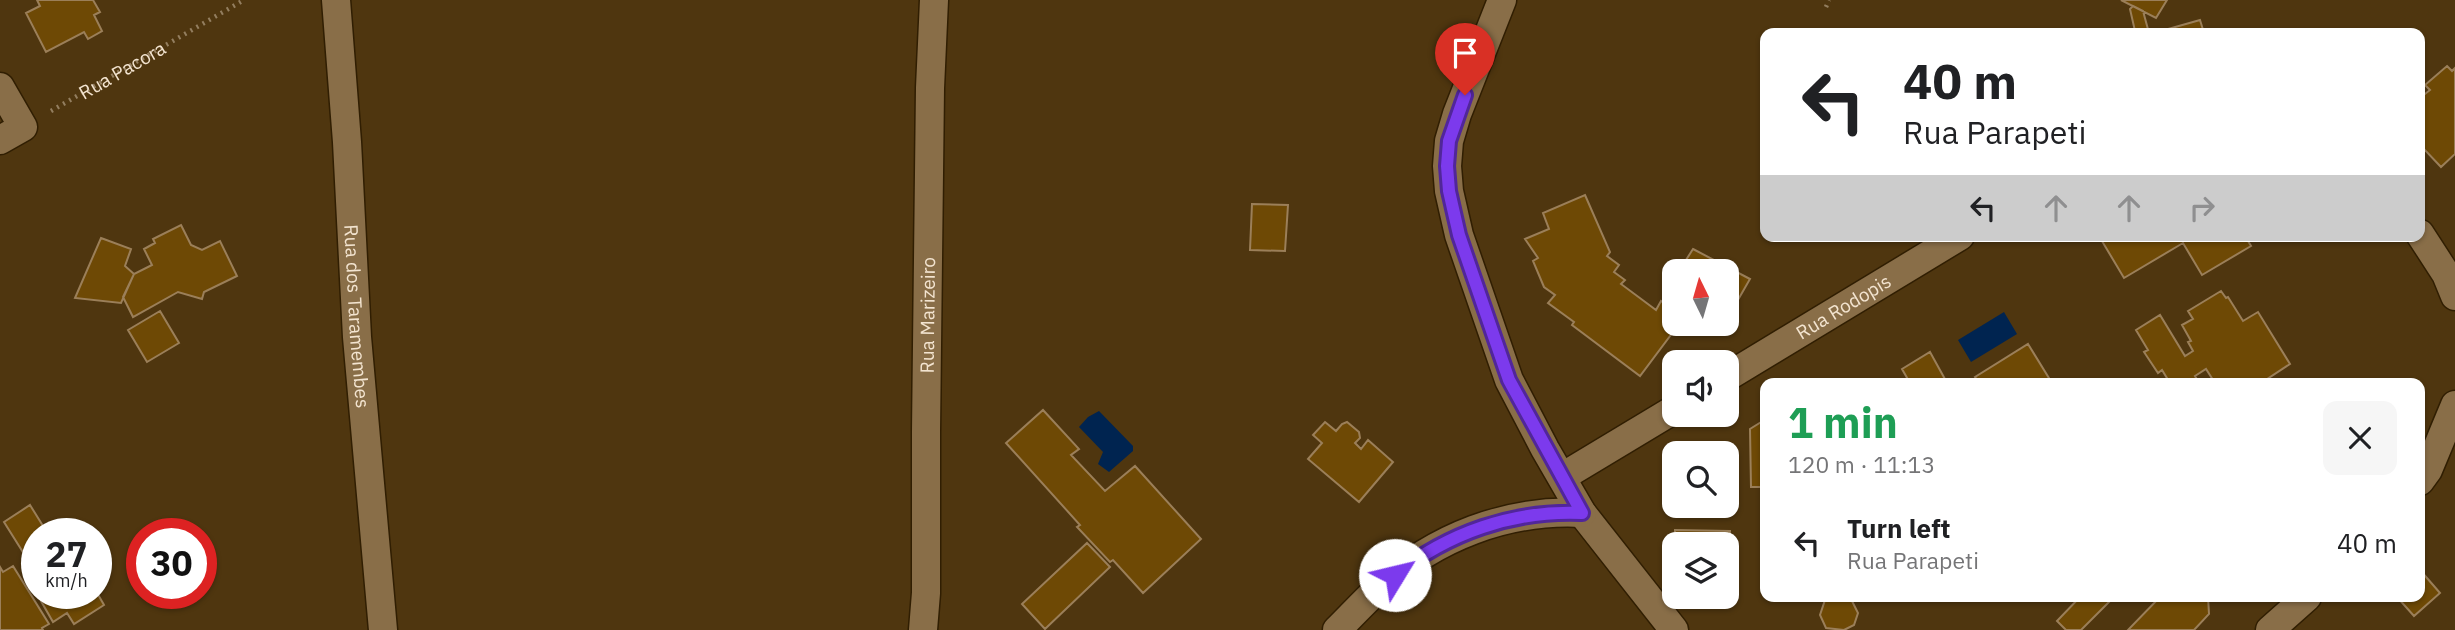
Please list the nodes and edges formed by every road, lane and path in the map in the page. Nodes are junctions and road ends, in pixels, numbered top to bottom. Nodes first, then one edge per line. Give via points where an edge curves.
1 (244, 0) edge
2 (336, 0) edge
3 (934, 0) edge
4 (1502, 0) edge
5 (1829, 0) edge
6 (1826, 8) dead end
7 (0, 88) edge
8 (12, 134) edge
9 (1950, 242) edge
10 (2425, 242) edge
11 (2455, 296) edge
12 (1739, 370) edge
13 (2455, 405) edge
14 (1662, 417) edge
15 (2425, 474) edge
16 (1562, 477) junction
17 (1582, 513) junction
18 (2301, 602) edge
19 (383, 630) edge
20 (923, 630) edge
21 (1337, 630) edge
22 (1674, 630) edge
23 (2270, 630) edge

1 - 8 path, Rua Pacora
2 - 19 street, Rua dos Taramembes via 358,351
3 - 20 street, Rua Marizeiro
4 - 16 street via 1449,141 1449,191 1459,235 1509,380
5 - 6 path
7 - 8 street
9 - 12 street, Rua Rodopis
10 - 11 street
13 - 15 street
14 - 16 street
16 - 17 street
17 - 21 street via 1520,517 1439,544 1379,588
17 - 22 street
18 - 23 street

